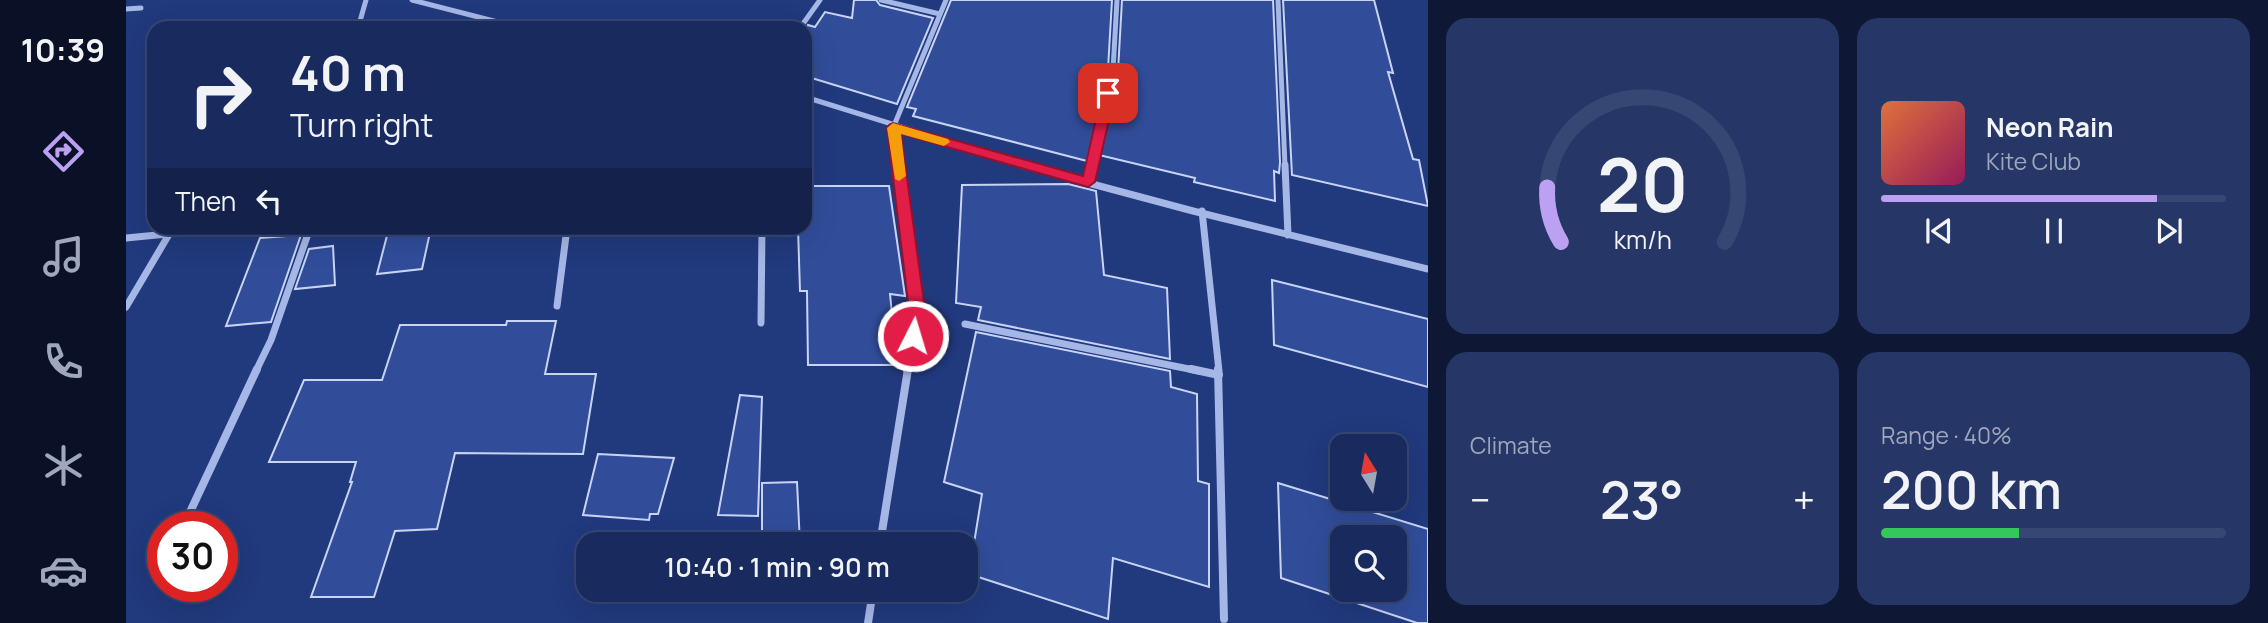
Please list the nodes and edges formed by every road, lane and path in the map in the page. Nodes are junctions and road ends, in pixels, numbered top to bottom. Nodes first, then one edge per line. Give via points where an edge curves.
1 (366, 0) edge
2 (412, 0) edge
3 (820, 0) edge
4 (881, 0) edge
5 (946, 0) edge
6 (1117, 0) edge
7 (1278, 0) edge
8 (141, 8) dead end
9 (126, 9) edge
10 (940, 14) junction
11 (360, 21) edge
12 (494, 21) edge
13 (805, 21) edge
14 (812, 99) edge
15 (893, 128) junction
16 (1088, 182) junction
17 (1202, 211) junction
18 (147, 234) edge
19 (169, 235) edge
20 (308, 235) edge
21 (566, 235) edge
22 (762, 235) edge
23 (1288, 235) junction
24 (126, 238) edge
25 (1428, 269) edge
26 (557, 306) dead end
27 (126, 307) edge
28 (761, 323) dead end
29 (965, 324) dead end
30 (1219, 375) junction
31 (191, 511) edge
32 (882, 532) edge
33 (871, 602) edge
34 (1224, 619) dead end
35 (868, 623) edge

1 - 11 street
2 - 12 street
3 - 13 street
4 - 10 street
5 - 10 street
6 - 16 street via 1113,71
7 - 23 street
8 - 9 street
10 - 15 street
14 - 15 street
15 - 16 street
15 - 32 street via 917,310
16 - 17 street
17 - 23 street
17 - 30 street
18 - 24 street
19 - 27 street
20 - 31 street via 271,341
21 - 26 street
22 - 28 street
23 - 25 street
29 - 30 street
30 - 34 street
33 - 35 street

